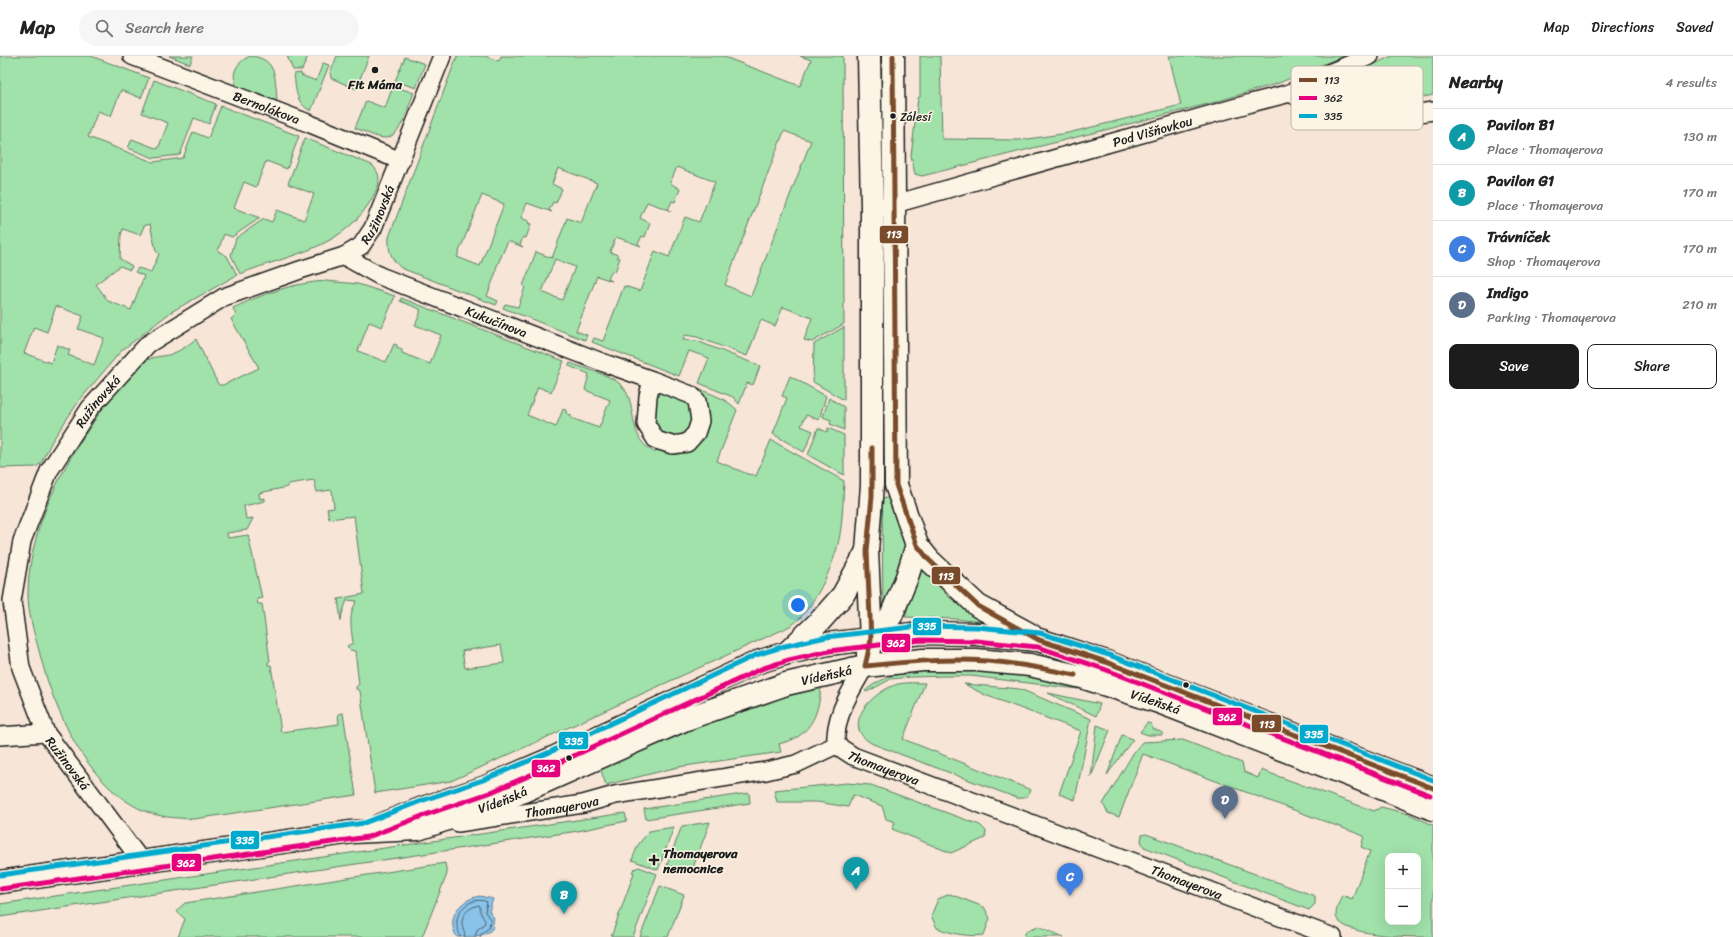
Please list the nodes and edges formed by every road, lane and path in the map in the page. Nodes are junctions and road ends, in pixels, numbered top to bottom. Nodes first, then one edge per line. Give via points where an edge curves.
1 (132, 56) edge
2 (442, 56) edge
3 (869, 56) edge
4 (893, 56) edge
5 (1370, 56) edge
6 (1346, 66) edge
7 (1290, 93) edge
8 (1433, 110) edge
9 (1423, 112) edge
10 (401, 161) junction
11 (893, 205) junction
12 (872, 209) junction
13 (344, 256) junction
14 (652, 380) dead end
15 (918, 545) junction
16 (867, 552) junction
17 (871, 640) junction
18 (1039, 640) junction
19 (787, 653) junction
20 (865, 666) junction
21 (46, 733) junction
22 (0, 736) edge
23 (836, 745) junction
24 (1433, 788) edge
25 (1433, 809) edge
26 (418, 829) junction
27 (359, 831) junction
28 (142, 862) junction
29 (0, 882) edge
30 (1334, 937) edge

1 - 10 street, Bernolákova
2 - 10 street, Ružinovská
3 - 12 main road
4 - 11 main road
5 - 6 street, Pod Višňovkou
7 - 11 street, Pod Višňovkou
8 - 9 street
10 - 13 street, Ružinovská via 373,228 361,246
11 - 12 street, Pod Višňovkou
11 - 15 main road via 896,485
12 - 16 main road via 872,485
13 - 14 street, Kukučínova via 380,276
13 - 21 street, Ružinovská via 224,297 148,344 90,408 49,471 22,541 12,601 21,668
15 - 17 main road via 892,616
15 - 18 main road via 929,560 978,606
16 - 17 main road
16 - 19 main road via 843,595
17 - 18 main road, Vídeňská via 922,633 976,634
17 - 19 main road, Vídeňská via 828,644
17 - 20 main road
18 - 24 main road, Vídeňská via 1120,668
19 - 27 main road, Vídeňská via 758,662 486,787
20 - 23 street via 844,702 836,729
20 - 25 main road, Vídeňská via 923,660 976,660 1030,665 1082,677 1158,702
20 - 26 main road, Vídeňská via 786,684 686,719 501,801
21 - 22 street
21 - 28 street, Ružinovská
23 - 26 street, Thomayerova via 796,764 766,771 616,796 583,804
23 - 30 street, Thomayerova via 852,756
26 - 27 main road, Vídeňská
27 - 28 main road, Vídeňská
28 - 29 main road, Vídeňská

